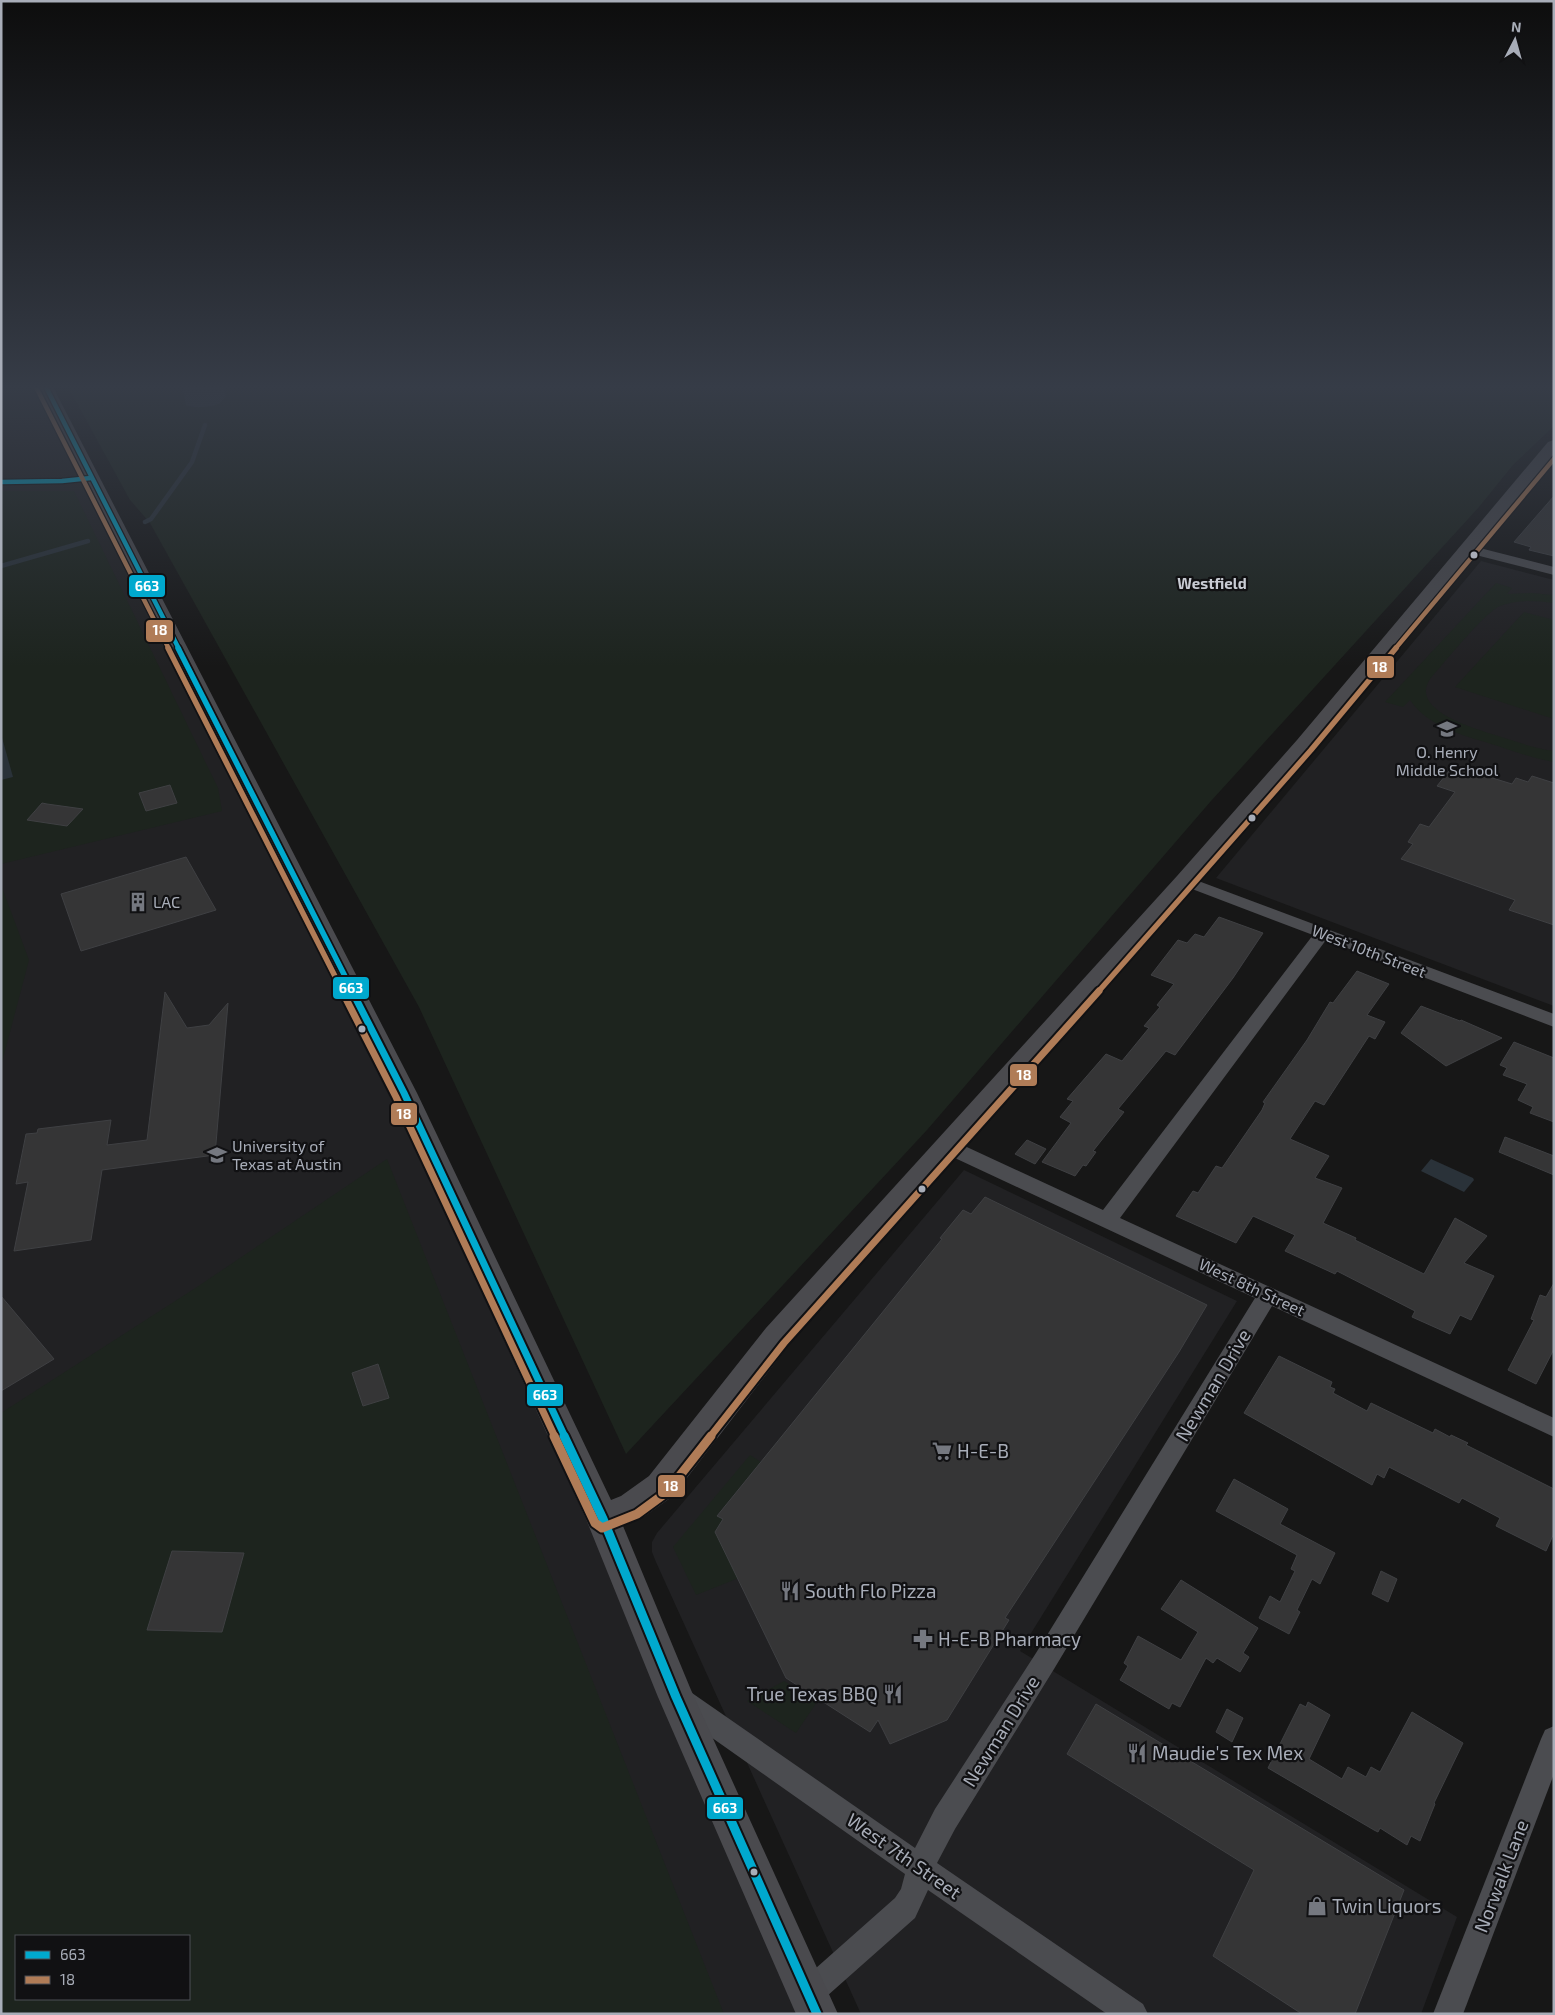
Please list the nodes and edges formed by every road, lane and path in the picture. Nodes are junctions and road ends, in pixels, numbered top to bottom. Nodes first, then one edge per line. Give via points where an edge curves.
1 (81, 479) edge
2 (92, 479) edge
3 (1526, 479) edge
4 (1, 482) edge
5 (1468, 549) junction
6 (1554, 570) edge
7 (1185, 881) junction
8 (1323, 933) junction
9 (1554, 1021) edge
10 (949, 1147) junction
11 (1107, 1220) junction
12 (1268, 1294) junction
13 (1554, 1428) edge
14 (603, 1519) junction
15 (676, 1697) junction
16 (1554, 1739) edge
17 (920, 1868) junction
18 (813, 2004) edge
19 (1133, 2014) edge
20 (1448, 2014) edge

1 - 4 street
2 - 14 street via 404,1093
3 - 5 street
5 - 6 street
5 - 7 street
7 - 8 street, West 10th Street
7 - 10 street
8 - 9 street, West 10th Street
8 - 11 street
10 - 11 street, West 8th Street
10 - 14 street via 777,1338 661,1486 633,1506
11 - 12 street, West 8th Street
12 - 13 street, West 8th Street
12 - 17 street, Newman Drive via 946,1819
14 - 15 street
15 - 17 street, West 7th Street
15 - 18 street
16 - 20 street, Norwalk Lane
17 - 18 street, Newman Drive via 905,1908 852,1957
17 - 19 street, West 7th Street

